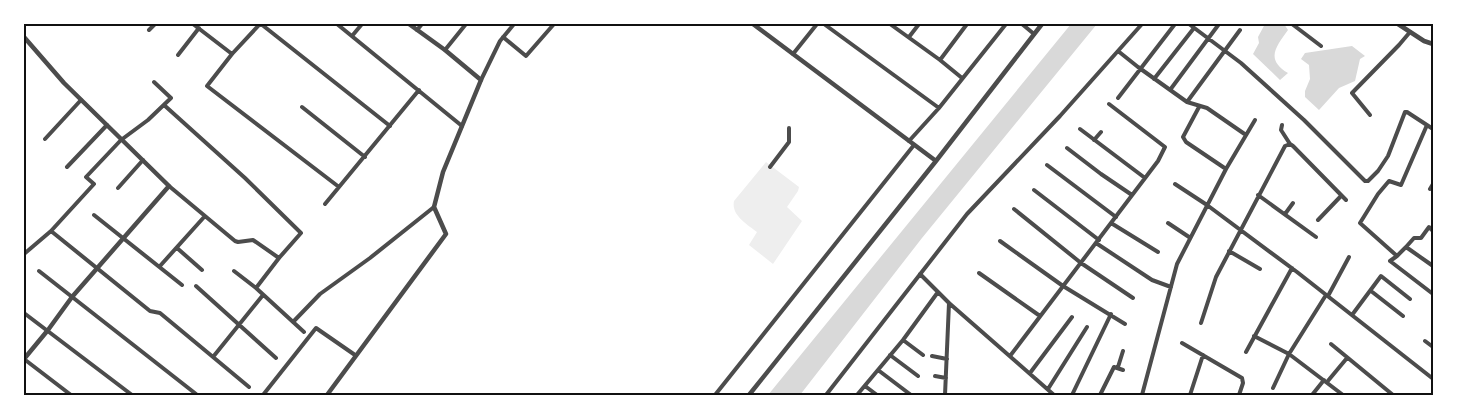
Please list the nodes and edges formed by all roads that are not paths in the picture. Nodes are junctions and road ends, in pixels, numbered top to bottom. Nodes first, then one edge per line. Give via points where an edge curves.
1 (155, 24) edge
2 (193, 24) edge
3 (260, 24) edge
4 (337, 24) edge
5 (362, 24) edge
6 (409, 24) edge
7 (422, 24) edge
8 (466, 24) edge
9 (514, 24) edge
10 (554, 24) edge
11 (752, 24) edge
12 (817, 24) edge
13 (824, 24) edge
14 (890, 24) edge
15 (919, 24) edge
16 (967, 24) edge
17 (1006, 24) edge
18 (1022, 24) edge
19 (1042, 24) edge
20 (1142, 24) edge
21 (1174, 24) edge
22 (1189, 24) edge
23 (1219, 24) edge
24 (1292, 24) edge
25 (1398, 24) edge
26 (199, 28) junction
27 (1194, 28) junction
28 (149, 30) dead end
29 (417, 30) junction
30 (1240, 30) dead end
31 (1410, 32) junction
32 (1034, 34) junction
33 (352, 36) junction
34 (24, 37) edge
35 (503, 37) junction
36 (909, 37) junction
37 (1208, 38) junction
38 (1433, 44) edge
39 (1321, 46) dead end
40 (445, 50) junction
41 (1118, 51) junction
42 (1225, 51) junction
43 (178, 54) dead end
44 (232, 54) junction
45 (793, 54) junction
46 (940, 60) junction
47 (1139, 68) junction
48 (962, 78) junction
49 (1154, 79) junction
50 (481, 80) junction
51 (154, 82) dead end
52 (419, 90) junction
53 (1170, 90) junction
54 (1118, 98) dead end
55 (81, 100) junction
56 (1187, 102) junction
57 (1109, 104) dead end
58 (164, 105) junction
59 (302, 107) dead end
60 (1199, 107) junction
61 (939, 108) junction
62 (1370, 115) dead end
63 (1255, 120) dead end
64 (107, 125) junction
65 (1282, 125) dead end
66 (1427, 125) junction
67 (390, 126) junction
68 (462, 126) junction
69 (789, 128) dead end
70 (1080, 129) dead end
71 (1433, 129) edge
72 (1101, 132) dead end
73 (1246, 135) junction
74 (45, 139) dead end
75 (121, 140) junction
76 (1094, 140) junction
77 (911, 143) junction
78 (1290, 144) junction
79 (1067, 148) dead end
80 (365, 157) junction
81 (143, 160) junction
82 (936, 161) junction
83 (1046, 165) dead end
84 (67, 167) dead end
85 (770, 167) dead end
86 (1226, 169) junction
87 (1146, 178) junction
88 (1175, 184) dead end
89 (1433, 184) edge
90 (169, 186) junction
91 (339, 187) junction
92 (118, 188) dead end
93 (1430, 189) dead end
94 (1034, 190) dead end
95 (1132, 195) junction
96 (1258, 195) junction
97 (1341, 196) junction
98 (1346, 200) dead end
99 (1293, 203) dead end
100 (325, 204) dead end
101 (1207, 205) junction
102 (434, 208) junction
103 (1014, 209) dead end
104 (1285, 214) junction
105 (94, 215) dead end
106 (205, 216) junction
107 (1116, 217) junction
108 (1318, 220) dead end
109 (1111, 223) junction
110 (1168, 223) dead end
111 (1240, 229) junction
112 (51, 231) junction
113 (1433, 231) edge
114 (1189, 237) junction
115 (1316, 237) dead end
116 (124, 239) junction
117 (1000, 241) dead end
118 (1097, 241) junction
119 (1406, 247) junction
120 (177, 248) junction
121 (1229, 251) junction
122 (1158, 252) dead end
123 (24, 254) edge
124 (1397, 256) junction
125 (1349, 257) dead end
126 (279, 258) junction
127 (1081, 263) junction
128 (160, 266) junction
129 (1433, 266) edge
130 (98, 268) junction
131 (1292, 268) junction
132 (1260, 269) dead end
133 (39, 270) dead end
134 (202, 270) dead end
135 (234, 271) dead end
136 (920, 274) junction
137 (978, 274) dead end
138 (182, 285) dead end
139 (196, 286) dead end
140 (1063, 286) junction
141 (1170, 287) junction
142 (256, 288) junction
143 (1370, 291) junction
144 (1432, 291) edge
145 (938, 292) junction
146 (263, 295) junction
147 (1327, 295) junction
148 (72, 297) junction
149 (1132, 298) dead end
150 (1410, 299) dead end
151 (949, 303) junction
152 (24, 313) edge
153 (1111, 314) junction
154 (1352, 315) junction
155 (1040, 316) junction
156 (1403, 316) dead end
157 (1072, 317) dead end
158 (293, 322) junction
159 (1201, 322) dead end
160 (1125, 324) dead end
161 (239, 325) junction
162 (1087, 327) dead end
163 (48, 330) junction
164 (304, 332) dead end
165 (1254, 336) junction
166 (903, 340) junction
167 (1425, 341) dead end
168 (1182, 343) dead end
169 (1331, 344) dead end
170 (1433, 347) edge
171 (1123, 351) dead end
172 (1246, 352) dead end
173 (1289, 354) junction
174 (356, 355) junction
175 (924, 355) dead end
176 (1203, 355) junction
177 (890, 356) junction
178 (932, 356) dead end
179 (1010, 356) junction
180 (213, 357) junction
181 (276, 358) dead end
182 (1347, 358) junction
183 (24, 359) edge
184 (947, 359) junction
185 (1118, 367) junction
186 (878, 370) junction
187 (1123, 370) dead end
188 (1030, 373) junction
189 (918, 376) dead end
190 (935, 376) dead end
191 (1433, 376) edge
192 (946, 378) junction
193 (1326, 381) junction
194 (865, 386) junction
195 (249, 387) dead end
196 (1273, 388) dead end
197 (1048, 389) junction
198 (196, 394) dead end
199 (70, 395) edge
200 (132, 395) edge
201 (263, 395) edge
202 (327, 395) edge
203 (715, 395) edge
204 (749, 395) edge
205 (826, 395) edge
206 (857, 395) edge
207 (877, 395) edge
208 (911, 395) edge
209 (945, 395) edge
210 (1054, 395) edge
211 (1072, 395) edge
212 (1100, 395) edge
213 (1142, 395) edge
214 (1190, 395) edge
215 (1239, 395) edge
216 (1312, 395) edge
217 (1343, 395) edge
218 (1393, 395) edge

1 - 28 street
2 - 26 street
3 - 44 street
3 - 67 street
4 - 33 street
5 - 33 street
6 - 29 street
7 - 29 street
8 - 40 street
9 - 35 street
10 - 35 street via 526,56
11 - 45 street
12 - 45 street
13 - 61 street
14 - 36 street
15 - 36 street
16 - 46 street
17 - 48 street
18 - 32 street
19 - 32 street
20 - 41 street
21 - 47 street
22 - 27 street
23 - 37 street
24 - 39 street
25 - 31 street
26 - 43 street
26 - 44 street
27 - 37 street
27 - 49 street
29 - 40 street
30 - 42 street
31 - 38 street
31 - 62 street via 1352,93
32 - 82 street
33 - 52 street
34 - 55 street
35 - 50 street
36 - 46 street
37 - 42 street
37 - 53 street
40 - 50 street
41 - 47 street
41 - 136 street via 967,214
42 - 56 street
42 - 66 street via 1304,120 1365,181 1375,174 1388,156 1405,112
44 - 91 street via 207,86
45 - 77 street
46 - 48 street
47 - 49 street
47 - 54 street
48 - 61 street
49 - 53 street
50 - 68 street
51 - 58 street via 171,98
52 - 67 street
52 - 68 street
53 - 56 street
55 - 64 street
55 - 74 street
56 - 60 street
57 - 87 street via 1165,147
58 - 75 street
58 - 126 street via 301,234
59 - 80 street
60 - 73 street via 1207,108
60 - 86 street via 1182,137
61 - 77 street
63 - 73 street
64 - 75 street
64 - 84 street
65 - 78 street via 1281,130
66 - 71 street
66 - 124 street via 1401,185 1390,181 1360,223
67 - 80 street
68 - 102 street via 443,172
69 - 85 street via 789,142
70 - 76 street
72 - 76 street
73 - 86 street
75 - 81 street
75 - 112 street via 86,176 94,184
76 - 87 street
77 - 82 street
77 - 203 street
78 - 96 street via 1285,146
78 - 97 street
79 - 95 street
80 - 91 street
81 - 90 street
81 - 92 street
82 - 204 street
83 - 107 street
86 - 101 street
87 - 95 street
88 - 101 street
89 - 93 street
90 - 106 street
90 - 116 street
91 - 100 street
94 - 118 street
95 - 107 street
96 - 104 street
96 - 111 street
97 - 98 street
97 - 108 street
99 - 104 street
101 - 111 street
101 - 114 street
102 - 158 street via 320,294
102 - 174 street via 446,234
103 - 127 street
104 - 115 street
105 - 116 street
106 - 120 street
106 - 126 street via 235,241 253,240
107 - 109 street
109 - 118 street
109 - 122 street
110 - 114 street
111 - 121 street
111 - 131 street
112 - 123 street
112 - 130 street
113 - 119 street via 1429,227 1421,238 1414,238
114 - 141 street
116 - 128 street
116 - 130 street
117 - 140 street
118 - 127 street
118 - 141 street via 1152,280
119 - 124 street
119 - 129 street
120 - 128 street
120 - 134 street
121 - 132 street
121 - 159 street via 1216,277
124 - 144 street via 1390,262
125 - 147 street
126 - 142 street
127 - 140 street
127 - 149 street
128 - 138 street
130 - 148 street
130 - 180 street
131 - 147 street
131 - 165 street
133 - 148 street
135 - 142 street
136 - 145 street
136 - 205 street
137 - 155 street
139 - 161 street
140 - 153 street
140 - 155 street
141 - 213 street
142 - 146 street
143 - 150 street via 1380,276
143 - 154 street
143 - 156 street
145 - 151 street
145 - 166 street
146 - 158 street
146 - 161 street
147 - 154 street
147 - 173 street
148 - 163 street
148 - 198 street
151 - 179 street
151 - 184 street
152 - 163 street
153 - 160 street
153 - 211 street
154 - 191 street
155 - 179 street
157 - 188 street
158 - 164 street
161 - 180 street
161 - 181 street
162 - 197 street
163 - 183 street
163 - 200 street
165 - 172 street
165 - 173 street
166 - 175 street
166 - 177 street
167 - 170 street
168 - 176 street
169 - 182 street
171 - 185 street
173 - 193 street
173 - 196 street
174 - 201 street via 316,328
174 - 202 street
176 - 214 street
176 - 215 street via 1242,378
177 - 186 street
177 - 189 street
178 - 184 street
179 - 188 street
180 - 195 street
182 - 193 street
182 - 218 street
183 - 199 street
184 - 192 street
185 - 187 street
185 - 212 street via 1114,367
186 - 194 street
186 - 208 street
188 - 197 street
190 - 192 street
192 - 209 street
193 - 216 street
193 - 217 street
194 - 206 street
194 - 207 street
197 - 210 street

